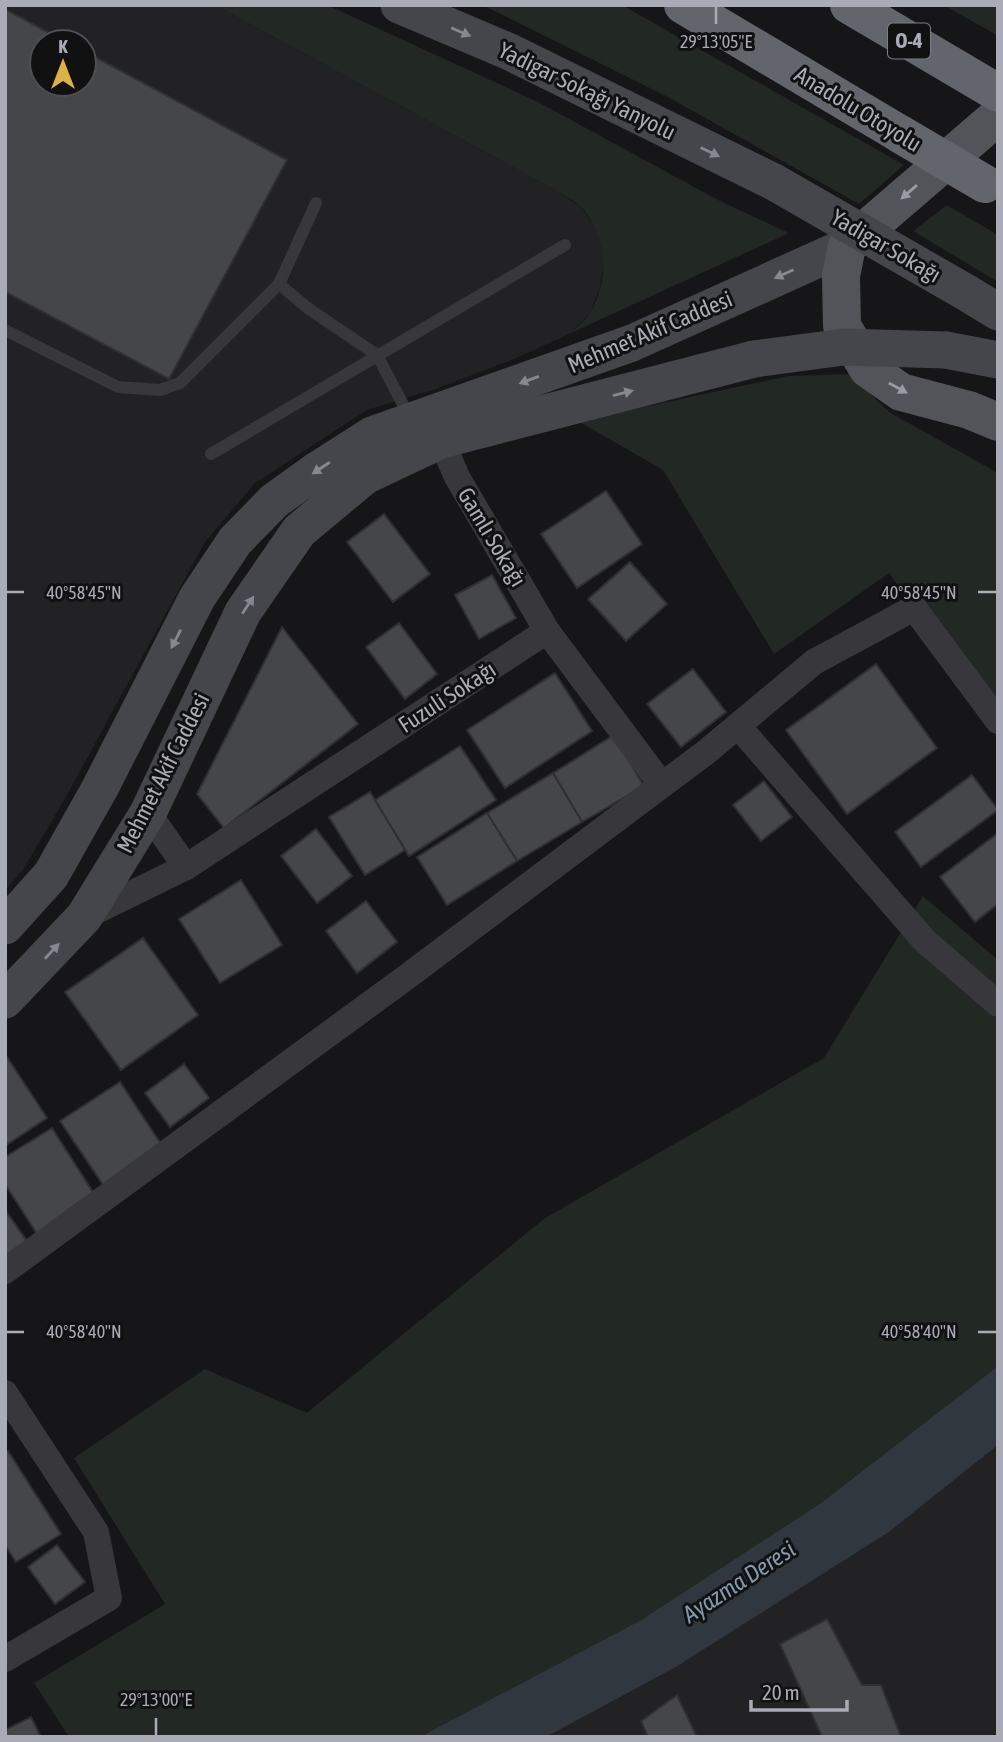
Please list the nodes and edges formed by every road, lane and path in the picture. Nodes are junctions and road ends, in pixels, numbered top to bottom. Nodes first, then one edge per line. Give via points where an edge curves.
1 (398, 5) edge
2 (683, 5) edge
3 (849, 5) edge
4 (984, 85) edge
5 (998, 116) edge
6 (774, 182) joint
7 (992, 188) edge
8 (316, 203) dead end
9 (565, 245) dead end
10 (847, 246) junction
11 (279, 284) junction
12 (998, 312) edge
13 (5, 330) edge
14 (377, 355) junction
15 (998, 360) edge
16 (998, 422) edge
17 (427, 430) junction
18 (211, 454) dead end
19 (274, 501) junction
20 (299, 531) junction
21 (547, 631) junction
22 (998, 721) edge
23 (738, 726) junction
24 (662, 785) junction
25 (148, 813) junction
26 (186, 867) junction
27 (84, 917) junction
28 (5, 926) edge
29 (5, 1000) edge
30 (998, 1004) edge
31 (5, 1272) edge
32 (5, 1393) edge
33 (5, 1659) edge

1 -> 6 main road, Yadigar Sokağı Yanyolu via 510,52
2 - 7 highway, Anadolu Otoyolu, bridge
3 - 4 highway, O-4
5 -> 10 main road, Mehmet Akif Caddesi
6 - 12 main road, Yadigar Sokağı, bridge
8 - 11 lane
9 - 14 lane
10 -> 16 main road via 841,276 842,326 869,369 901,392
10 -> 17 main road, Mehmet Akif Caddesi
11 - 13 lane via 180,383 160,390 118,387
11 - 14 lane
14 - 17 lane
14 - 18 lane
17 -> 15 main road, Mehmet Akif Caddesi, bridge via 754,359 844,347 946,350
17 -> 19 main road, Mehmet Akif Caddesi via 372,435
17 - 20 main road, Mehmet Akif Caddesi
17 - 21 street, Gamlı Sokağı
19 - 20 main road
19 -> 28 main road, Mehmet Akif Caddesi via 235,541 197,598 51,875
25 -> 20 main road, Mehmet Akif Caddesi via 243,612
21 - 24 street
21 - 26 street, Fuzuli Sokağı
22 - 23 street via 914,608 814,662
23 - 24 street
23 - 30 street via 925,941
24 - 31 street
25 - 26 street
25 - 27 main road, Mehmet Akif Caddesi
26 - 27 street, Fuzuli Sokağı
29 -> 27 main road, Mehmet Akif Caddesi
32 - 33 street via 96,1532 109,1598

